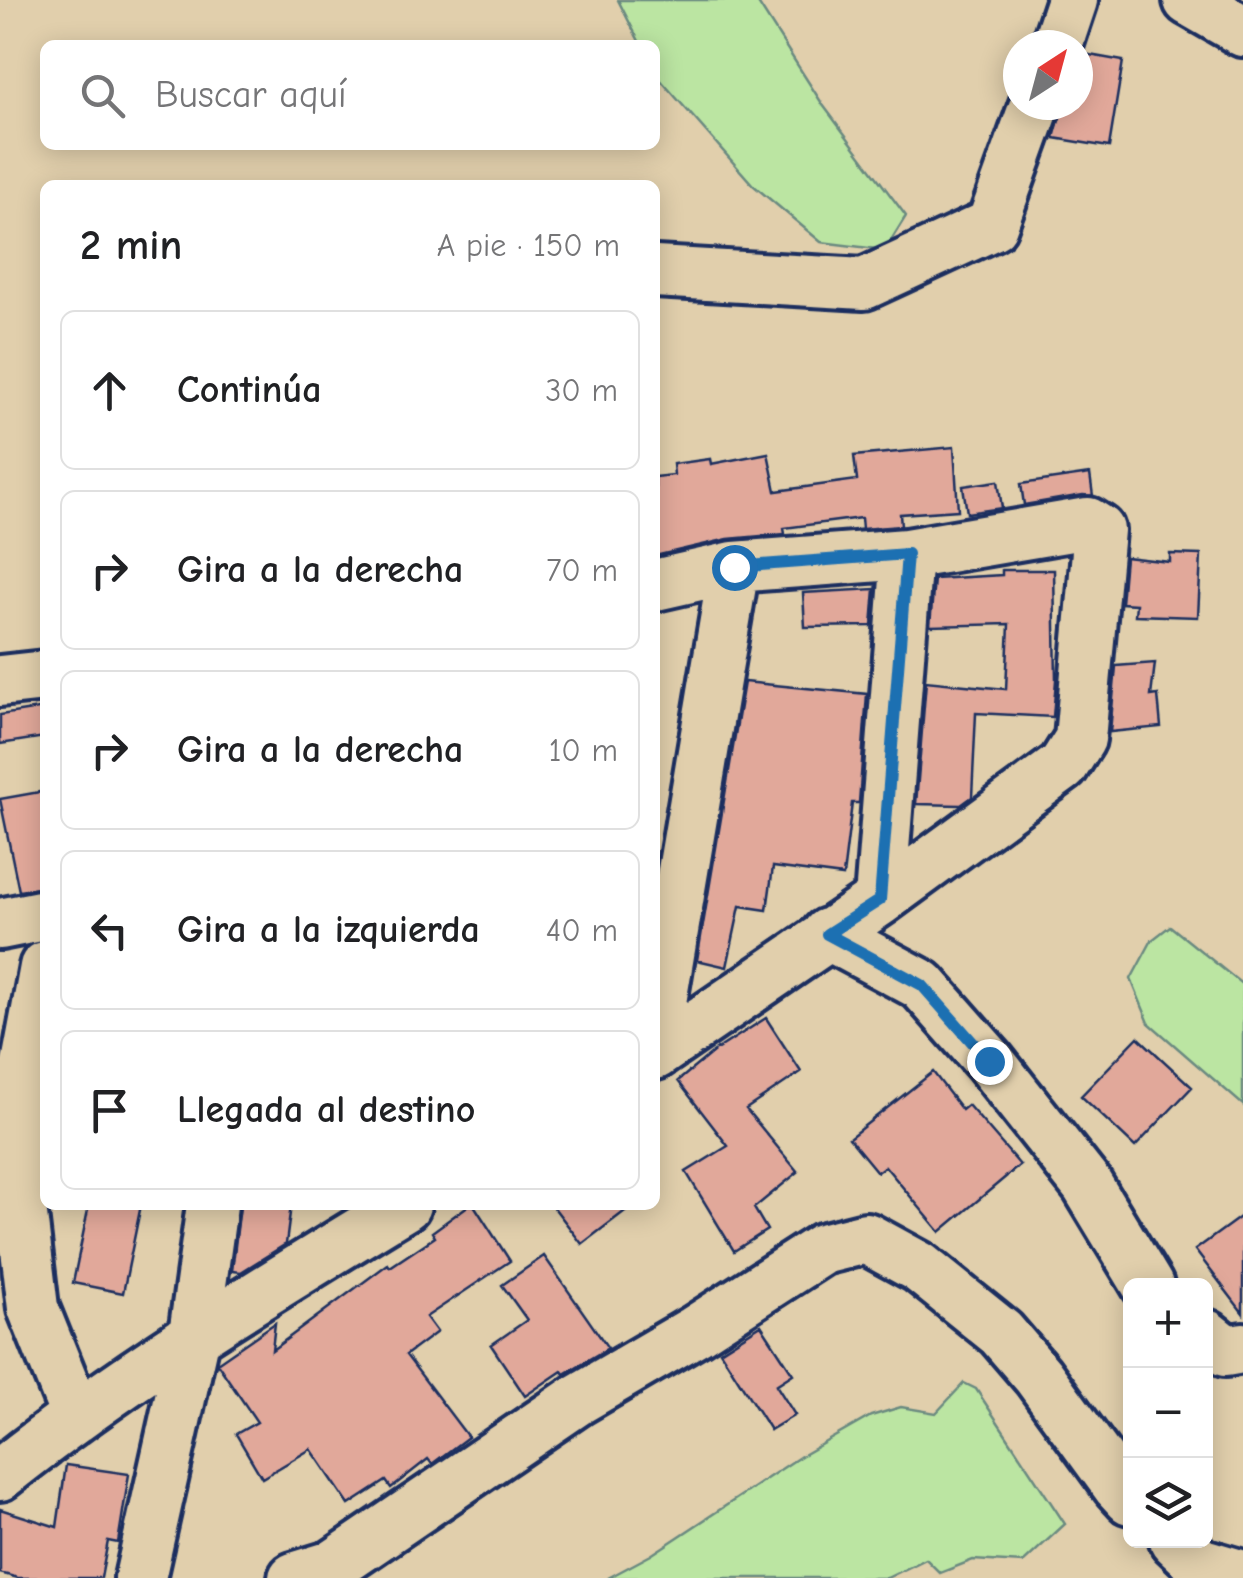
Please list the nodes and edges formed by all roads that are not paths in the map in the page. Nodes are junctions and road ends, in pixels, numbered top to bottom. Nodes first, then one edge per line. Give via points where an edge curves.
1 (1189, 0) edge
2 (1243, 31) edge
3 (1030, 120) edge
4 (660, 272) edge
5 (907, 554) junction
6 (734, 567) junction
7 (660, 585) edge
8 (40, 677) edge
9 (0, 681) edge
10 (880, 900) junction
11 (40, 916) edge
12 (0, 924) edge
13 (827, 934) junction
14 (40, 994) edge
15 (660, 1008) edge
16 (660, 1051) edge
17 (211, 1210) edge
18 (397, 1210) edge
19 (1143, 1278) edge
20 (194, 1335) junction
21 (1213, 1341) edge
22 (1243, 1348) edge
23 (76, 1415) junction
24 (0, 1476) edge
25 (1123, 1491) edge
26 (1183, 1548) edge
27 (1243, 1576) edge
28 (140, 1578) edge
29 (294, 1578) edge

1 - 2 street
3 - 4 street via 992,225 864,284
5 - 6 street
5 - 10 street
5 - 10 street via 1088,524 1099,530 1080,739 1044,782
6 - 7 street
6 - 15 street
8 - 9 street
10 - 13 street
11 - 12 street
13 - 16 street
13 - 19 street via 922,985 1088,1185
14 - 23 street via 14,1139 33,1308
17 - 20 street
18 - 20 street
20 - 23 street
20 - 28 street
21 - 22 street via 1226,1351
23 - 24 street
25 - 29 street via 1001,1332 919,1267 866,1238 822,1249 577,1400 333,1566
26 - 27 street via 1199,1563

